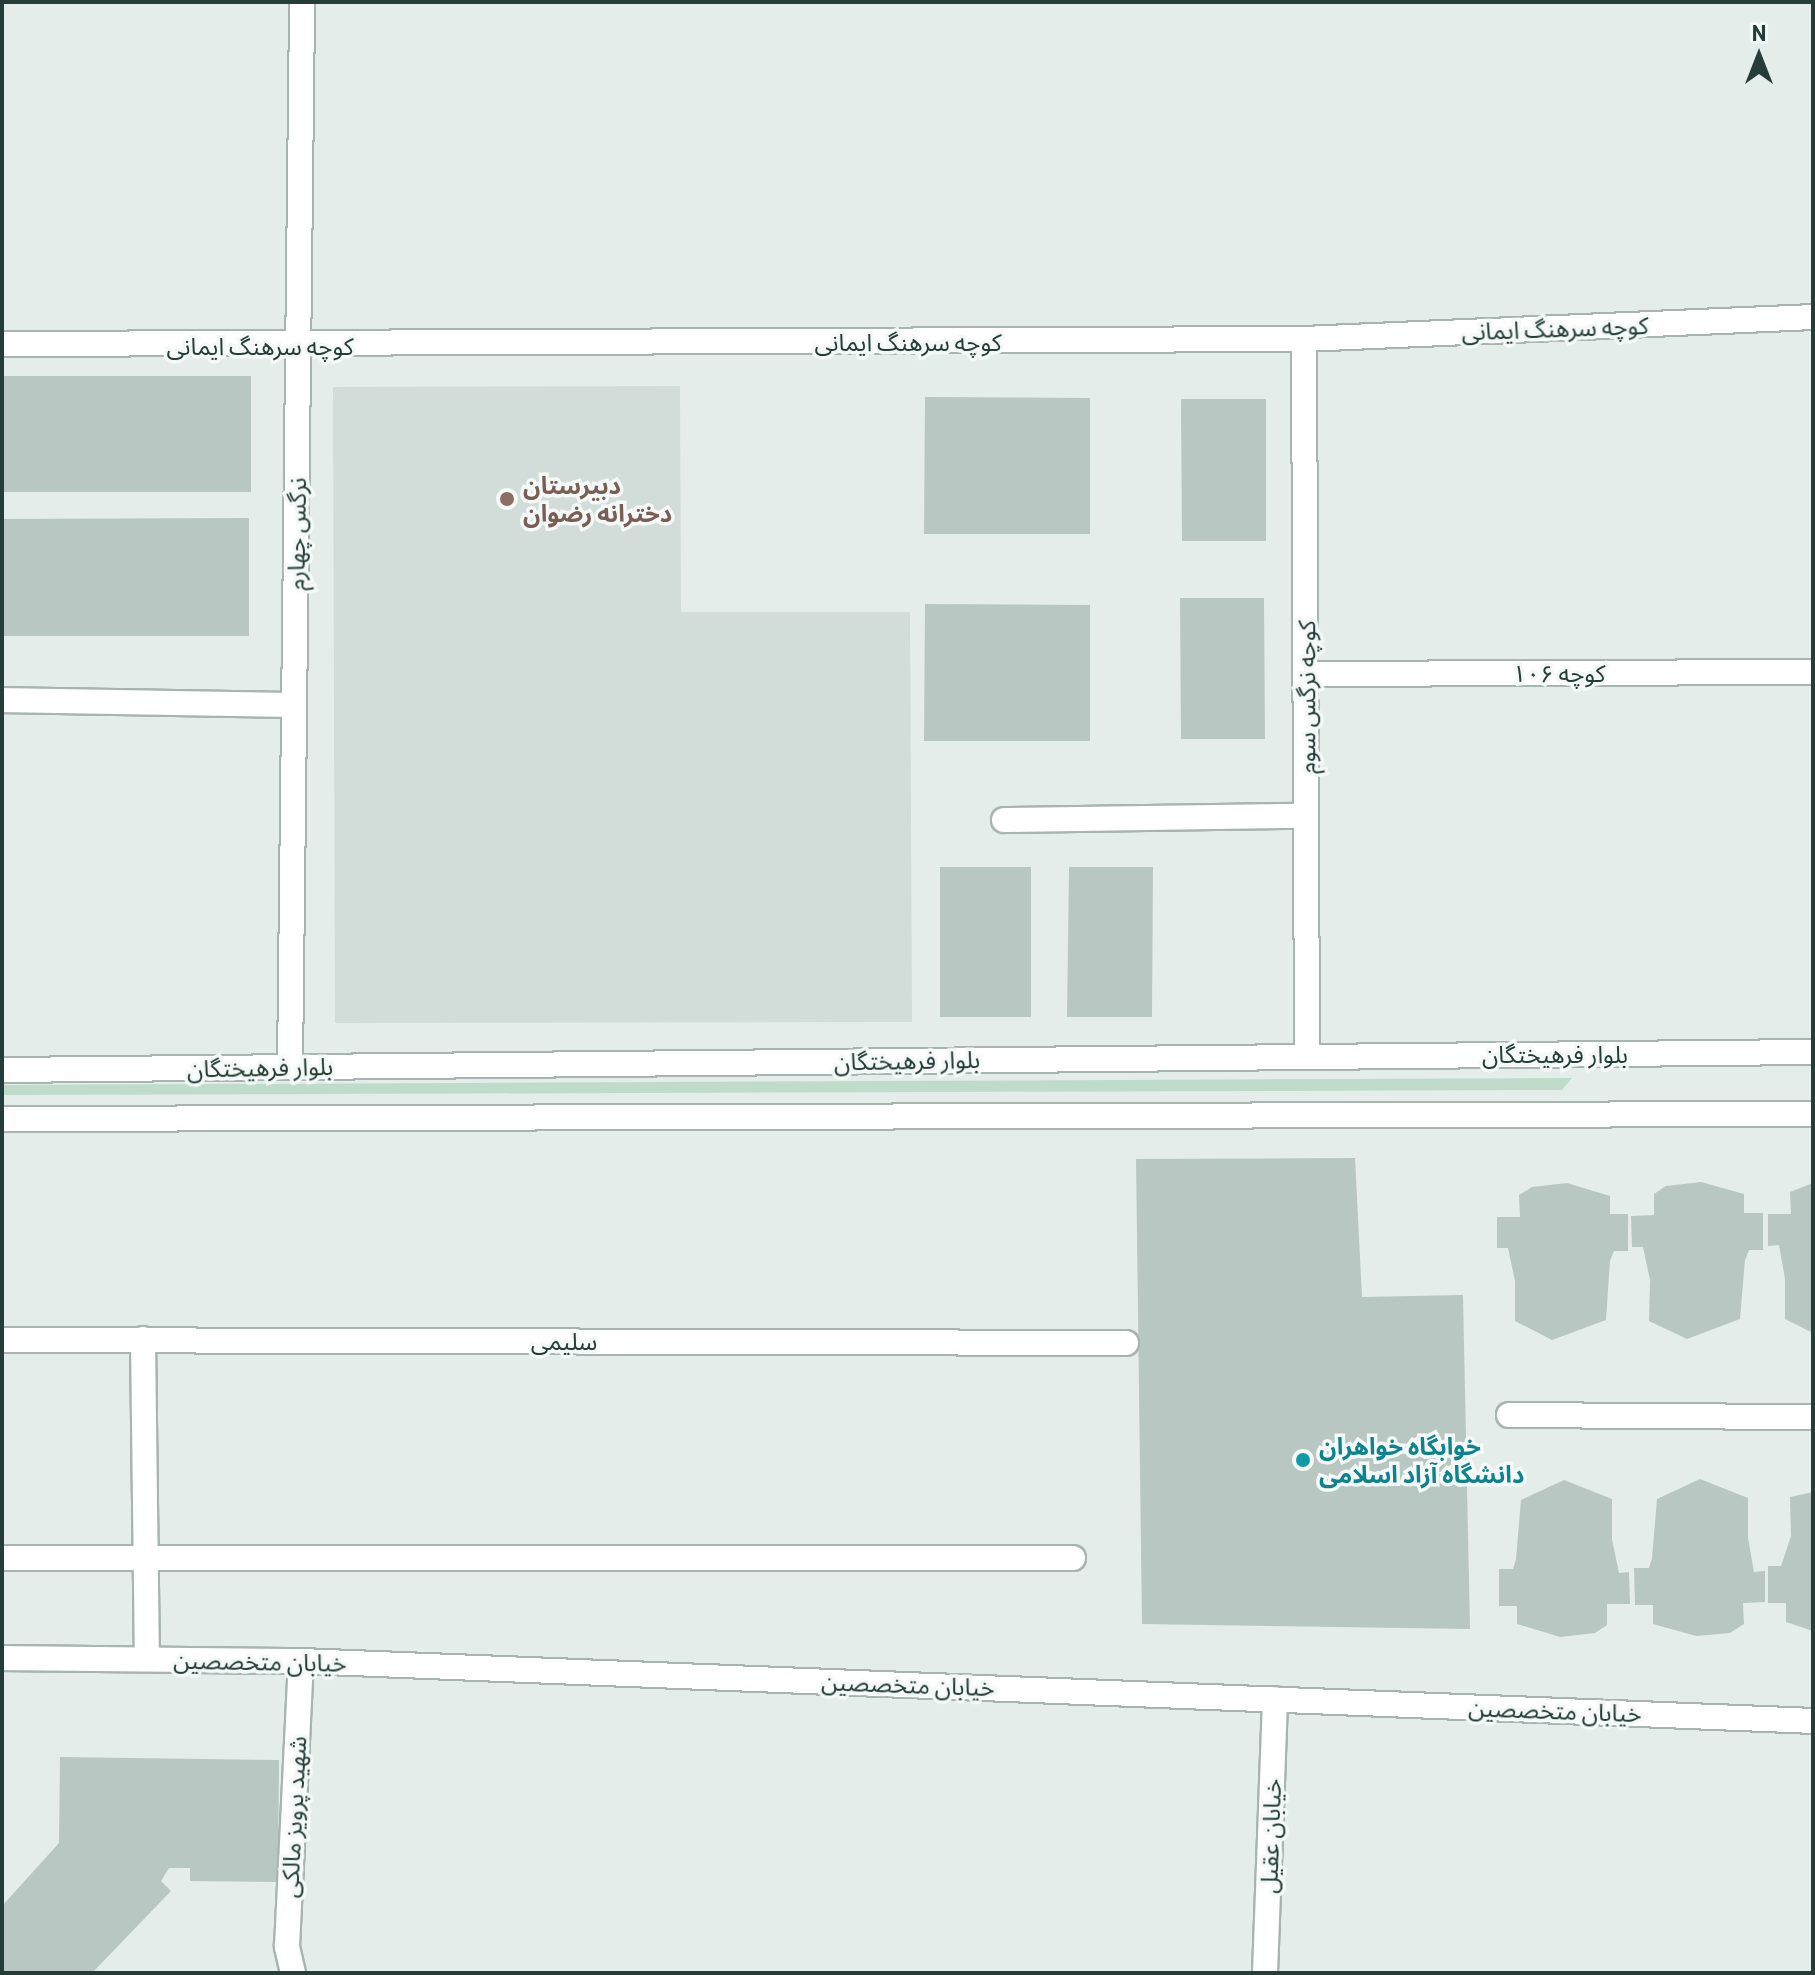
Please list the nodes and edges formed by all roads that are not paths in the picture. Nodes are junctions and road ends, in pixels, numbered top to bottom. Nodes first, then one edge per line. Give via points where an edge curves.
1 (302, 2) edge
2 (1813, 317) edge
3 (1304, 339) junction
4 (2, 344) edge
5 (298, 347) junction
6 (1813, 672) edge
7 (1306, 674) junction
8 (2, 700) edge
9 (294, 705) junction
10 (1306, 816) junction
11 (1004, 820) dead end
12 (1813, 1052) edge
13 (1307, 1055) junction
14 (290, 1067) junction
15 (2, 1070) edge
16 (1813, 1114) edge
17 (2, 1119) edge
18 (143, 1339) junction
19 (2, 1340) edge
20 (1126, 1343) dead end
21 (1509, 1415) dead end
22 (1813, 1417) edge
23 (2, 1558) edge
24 (1073, 1558) dead end
25 (146, 1559) junction
26 (2, 1658) edge
27 (147, 1658) junction
28 (301, 1661) junction
29 (1275, 1699) junction
30 (1813, 1721) edge
31 (293, 1973) edge
32 (1265, 1973) edge

1 - 5 street, نرگس چهارم
2 - 3 street, کوچه سرهنگ ایمانی
3 - 5 street, کوچه سرهنگ ایمانی
3 - 7 street, کوچه نرگس سوم
4 - 5 street, کوچه سرهنگ ایمانی
5 - 9 street, نرگس چهارم
6 - 7 street, کوچه ۱۰۶
7 - 10 street, کوچه نرگس سوم
8 - 9 street
9 - 14 street, نرگس چهارم
10 - 11 street
10 - 13 street, کوچه نرگس سوم
12 - 13 street, بلوار فرهیختگان
13 - 14 street, بلوار فرهیختگان
14 - 15 street, بلوار فرهیختگان
16 - 17 street, بلوار فرهیختگان
18 - 19 street, سلیمی
18 - 20 street, سلیمی
18 - 25 street
21 - 22 street
23 - 25 street
24 - 25 street
25 - 27 street
26 - 27 street, خیابان متخصصین
27 - 28 street, خیابان متخصصین
28 - 29 street, خیابان متخصصین
28 - 31 street, شهید پرویز مالکی via 287,1946
29 - 30 street, خیابان متخصصین
29 - 32 street, خیابان عقیل

